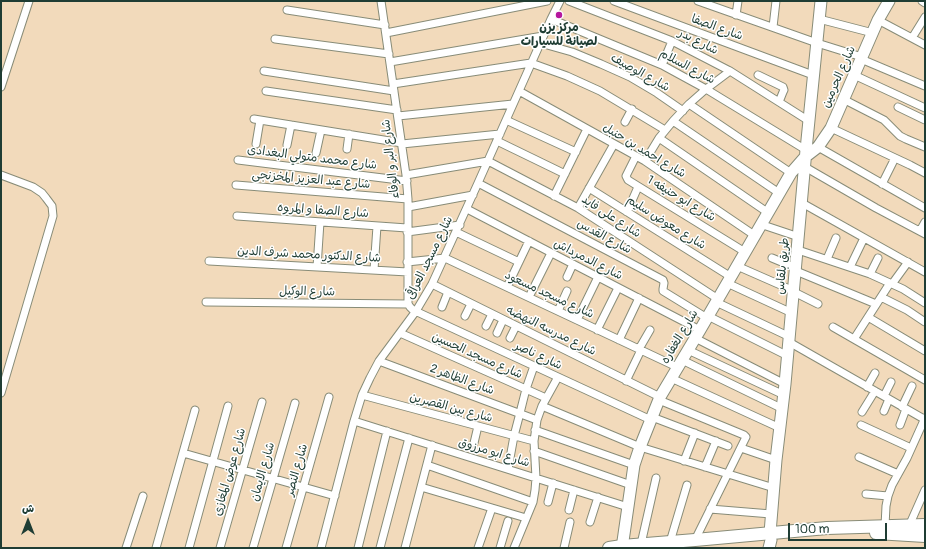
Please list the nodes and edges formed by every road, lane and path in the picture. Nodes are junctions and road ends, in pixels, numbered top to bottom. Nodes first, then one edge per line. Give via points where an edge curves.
1 (29, 1) edge
2 (381, 1) edge
3 (547, 1) edge
4 (560, 1) edge
5 (569, 1) edge
6 (614, 1) edge
7 (698, 1) edge
8 (738, 1) edge
9 (776, 1) edge
10 (821, 1) edge
11 (889, 1) edge
12 (922, 1) edge
13 (925, 3) edge
14 (287, 10) dead end
15 (736, 14) junction
16 (925, 17) edge
17 (550, 19) junction
18 (819, 19) junction
19 (878, 20) junction
20 (773, 27) junction
21 (385, 29) junction
22 (873, 33) junction
23 (912, 38) junction
24 (275, 39) dead end
25 (542, 40) junction
26 (672, 41) junction
27 (817, 43) junction
28 (925, 44) edge
29 (389, 54) junction
30 (862, 58) junction
31 (390, 62) junction
32 (531, 63) junction
33 (662, 65) junction
34 (264, 70) dead end
35 (730, 71) junction
36 (758, 75) dead end
37 (813, 75) junction
38 (854, 75) junction
39 (925, 86) edge
40 (1, 87) edge
41 (394, 88) junction
42 (706, 89) junction
43 (266, 91) dead end
44 (519, 91) junction
45 (843, 99) junction
46 (779, 102) junction
47 (513, 104) junction
48 (689, 104) junction
49 (898, 107) dead end
50 (925, 108) edge
51 (632, 110) junction
52 (683, 111) junction
53 (397, 113) junction
54 (506, 120) junction
55 (925, 120) edge
56 (673, 121) junction
57 (809, 121) junction
58 (625, 122) dead end
59 (291, 125) junction
60 (830, 128) junction
61 (587, 129) junction
62 (321, 130) junction
63 (665, 130) junction
64 (350, 134) junction
65 (499, 137) junction
66 (659, 138) junction
67 (256, 144) dead end
68 (402, 144) junction
69 (614, 144) junction
70 (287, 145) dead end
71 (818, 147) junction
72 (925, 147) edge
73 (347, 149) dead end
74 (576, 152) junction
75 (316, 153) dead end
76 (636, 156) junction
77 (805, 158) junction
78 (895, 158) junction
79 (238, 160) dead end
80 (488, 162) junction
81 (645, 162) junction
82 (791, 172) junction
83 (925, 173) edge
84 (565, 174) junction
85 (1, 175) edge
86 (406, 178) junction
87 (478, 183) junction
88 (882, 184) junction
89 (236, 185) dead end
90 (638, 187) junction
91 (589, 188) junction
92 (779, 193) junction
93 (473, 195) junction
94 (554, 196) junction
95 (408, 199) junction
96 (802, 203) junction
97 (408, 207) junction
98 (578, 208) junction
99 (925, 208) edge
100 (467, 209) junction
101 (626, 212) junction
102 (767, 212) junction
103 (237, 216) dead end
104 (320, 222) junction
105 (925, 222) edge
106 (760, 224) junction
107 (460, 225) junction
108 (377, 226) junction
109 (407, 230) junction
110 (456, 232) junction
111 (922, 233) edge
112 (754, 235) junction
113 (799, 237) junction
114 (836, 238) dead end
115 (864, 238) junction
116 (529, 241) junction
117 (798, 250) junction
118 (745, 252) junction
119 (551, 253) junction
120 (445, 258) junction
121 (772, 258) dead end
122 (878, 258) dead end
123 (827, 259) junction
124 (209, 261) dead end
125 (407, 262) junction
126 (519, 262) junction
127 (908, 262) junction
128 (573, 264) junction
129 (737, 266) junction
130 (317, 267) junction
131 (850, 267) junction
132 (796, 269) junction
133 (374, 270) junction
134 (408, 272) junction
135 (925, 272) edge
136 (870, 274) junction
137 (567, 277) dead end
138 (598, 277) junction
139 (729, 280) junction
140 (891, 283) junction
141 (432, 284) junction
142 (507, 287) junction
143 (618, 288) junction
144 (566, 291) dead end
145 (794, 291) junction
146 (448, 292) junction
147 (529, 297) junction
148 (881, 297) junction
149 (639, 298) junction
150 (717, 301) junction
151 (206, 302) dead end
152 (925, 303) edge
153 (408, 304) junction
154 (470, 304) junction
155 (818, 304) dead end
156 (876, 304) junction
157 (442, 307) dead end
158 (416, 311) junction
159 (558, 311) junction
160 (792, 313) junction
161 (492, 314) junction
162 (465, 316) dead end
163 (868, 317) junction
164 (707, 318) junction
165 (503, 320) junction
166 (577, 320) junction
167 (925, 322) edge
168 (486, 326) dead end
169 (516, 326) junction
170 (833, 327) dead end
171 (597, 330) junction
172 (650, 330) dead end
173 (400, 333) junction
174 (496, 333) dead end
175 (698, 334) junction
176 (510, 338) dead end
177 (790, 339) junction
178 (854, 339) junction
179 (619, 340) junction
180 (640, 350) junction
181 (688, 350) junction
182 (925, 351) edge
183 (788, 356) junction
184 (379, 361) junction
185 (679, 364) junction
186 (534, 366) junction
187 (875, 373) dead end
188 (558, 377) junction
189 (671, 378) junction
190 (925, 380) edge
191 (626, 381) junction
192 (891, 382) dead end
193 (912, 386) dead end
194 (867, 387) junction
195 (526, 389) junction
196 (785, 390) junction
197 (875, 391) junction
198 (1, 394) edge
199 (362, 395) junction
200 (329, 397) dead end
201 (546, 398) junction
202 (887, 398) junction
203 (659, 399) junction
204 (262, 402) dead end
205 (295, 403) dead end
206 (228, 406) dead end
207 (542, 406) junction
208 (904, 408) junction
209 (782, 409) junction
210 (195, 410) dead end
211 (862, 412) dead end
212 (884, 412) dead end
213 (520, 413) junction
214 (651, 419) junction
215 (925, 419) edge
216 (537, 420) junction
217 (354, 421) junction
218 (861, 425) dead end
219 (900, 425) dead end
220 (478, 426) junction
221 (780, 428) junction
222 (535, 430) junction
223 (387, 431) junction
224 (918, 433) junction
225 (695, 434) junction
226 (514, 436) junction
227 (409, 438) junction
228 (925, 438) edge
229 (716, 441) junction
230 (534, 442) junction
231 (474, 443) dead end
232 (432, 445) junction
233 (728, 446) dead end
234 (640, 447) junction
235 (741, 448) junction
236 (911, 448) junction
237 (534, 451) junction
238 (183, 453) junction
239 (859, 457) dead end
240 (776, 460) junction
241 (684, 461) junction
242 (213, 462) junction
243 (426, 465) junction
244 (634, 465) junction
245 (704, 467) junction
246 (508, 469) junction
247 (242, 470) junction
248 (728, 474) junction
249 (898, 474) junction
250 (536, 478) junction
251 (656, 478) dead end
252 (273, 479) junction
253 (553, 483) junction
254 (631, 485) junction
255 (687, 485) dead end
256 (303, 487) junction
257 (421, 487) junction
258 (774, 488) junction
259 (574, 490) junction
260 (925, 490) edge
261 (866, 494) dead end
262 (142, 496) dead end
263 (334, 496) junction
264 (888, 496) junction
265 (598, 497) junction
266 (532, 502) junction
267 (548, 502) dead end
268 (628, 507) junction
269 (492, 508) junction
270 (710, 509) junction
271 (569, 510) dead end
272 (771, 514) junction
273 (526, 518) junction
274 (508, 521) dead end
275 (570, 522) dead end
276 (590, 522) dead end
277 (925, 525) edge
278 (885, 526) junction
279 (909, 526) junction
280 (925, 530) edge
281 (828, 532) junction
282 (871, 533) junction
283 (925, 536) edge
284 (695, 540) junction
285 (767, 542) edge
286 (641, 544) junction
287 (671, 545) edge
288 (622, 547) edge
289 (126, 548) edge
290 (156, 548) edge
291 (189, 548) edge
292 (220, 548) edge
293 (253, 548) edge
294 (286, 548) edge
295 (321, 548) edge
296 (358, 548) edge
297 (380, 548) edge
298 (405, 548) edge
299 (478, 548) edge
300 (500, 548) edge
301 (514, 548) edge
302 (564, 548) edge
303 (609, 548) edge

1 - 40 street
2 - 21 street, شارع البر و الوفاء
3 - 21 street
4 - 17 street, شارع مسجد العراقى
5 - 26 street, شارع بدر
6 - 37 street, شارع الصفا
7 - 15 street
8 - 15 street
9 - 20 street
10 - 18 street, طريق بلقاس
11 - 19 street, شارع الحرمين
12 - 13 street
14 - 21 street
15 - 20 street
16 - 23 street
17 - 25 street, شارع مسجد العراقى
17 - 33 street, شارع السلام
18 - 22 street
18 - 27 street, طريق بلقاس
19 - 22 street, شارع الحرمين
19 - 23 street
20 - 27 street
21 - 29 street, شارع البر و الوفاء
22 - 30 street, شارع الحرمين
23 - 28 street
24 - 29 street
25 - 31 street
25 - 32 street, شارع مسجد العراقى
25 - 52 street, شارع الوصيف via 630,77
26 - 33 street
26 - 35 street, شارع بدر
27 - 30 street
27 - 37 street, طريق بلقاس
29 - 31 street, شارع البر و الوفاء
30 - 38 street, شارع الحرمين
30 - 39 street
31 - 41 street, شارع البر و الوفاء
32 - 41 street
32 - 44 street, شارع مسجد العراقى
32 - 51 street via 600,91
33 - 42 street, شارع السلام
34 - 41 street
35 - 42 street
35 - 46 street, شارع بدر
36 - 46 street via 783,87
37 - 57 street, طريق بلقاس
38 - 45 street, شارع الحرمين
38 - 50 street
41 - 53 street, شارع البر و الوفاء
42 - 48 street
42 - 77 street, شارع السلام
43 - 53 street
44 - 47 street, شارع مسجد العراقى
44 - 61 street, شارع احمد بن حنبل
45 - 60 street, شارع الحرمين
45 - 72 street via 884,120 900,136
46 - 57 street, شارع بدر
47 - 53 street
47 - 54 street, شارع مسجد العراقى
48 - 52 street
48 - 82 street
49 - 55 street
51 - 58 street
51 - 63 street
52 - 56 street
53 - 68 street, شارع البر و الوفاء
54 - 65 street, شارع مسجد العراقى
54 - 74 street
56 - 63 street
56 - 92 street
57 - 77 street, طريق بلقاس
59 - 62 street
59 - 67 street via 257,120
59 - 70 street
60 - 71 street, شارع الحرمين
60 - 78 street
61 - 69 street, شارع احمد بن حنبل
61 - 74 street
62 - 64 street
62 - 75 street
63 - 66 street
64 - 68 street
64 - 73 street
65 - 68 street
65 - 80 street, شارع مسجد العراقى
65 - 84 street
66 - 81 street
66 - 102 street
68 - 86 street, شارع البر و الوفاء
69 - 76 street, شارع احمد بن حنبل
69 - 91 street
71 - 77 street, شارع الحرمين
71 - 88 street
74 - 84 street
76 - 81 street, شارع احمد بن حنبل
76 - 90 street, شارع ابو حنيفه 1 via 626,176
77 - 82 street, شارع الغفاره
77 - 96 street, طريق بلقاس
77 - 111 street, شارع السلام via 876,208
78 - 83 street
78 - 88 street
79 - 86 street, شارع محمد متولي البغدادى
80 - 86 street, شارع محمد متولي البغدادى
80 - 87 street, شارع مسجد العراقى
80 - 94 street, شارع على فايد
81 - 112 street, شارع احمد بن حنبل
82 - 92 street, شارع الغفاره
84 - 94 street
85 - 198 street via 42,193 52,206 53,216
86 - 95 street, شارع البر و الوفاء
87 - 93 street, شارع مسجد العراقى
87 - 164 street, شارع القدس via 663,280 663,291
88 - 99 street
89 - 95 street, شارع عبد العزيز المخزنجى
90 - 101 street
90 - 118 street, شارع ابو حنيفه 1
91 - 98 street
91 - 101 street, شارع معوض سليم
92 - 102 street, شارع الغفاره
93 - 97 street
93 - 100 street, شارع مسجد العراقى
94 - 98 street, شارع على فايد
95 - 97 street, شارع البر و الوفاء
96 - 113 street, طريق بلقاس
96 - 115 street
97 - 109 street, شارع البر و الوفاء
98 - 150 street, شارع على فايد
100 - 107 street, شارع مسجد العراقى
100 - 116 street, شارع الدمرداش
101 - 139 street, شارع معوض سليم
102 - 106 street, شارع الغفاره
103 - 104 street, شارع الصفا و المروه
104 - 108 street, شارع الصفا و المروه
104 - 130 street
105 - 111 street
106 - 112 street, شارع الغفاره
106 - 113 street
107 - 109 street, شارع الصفا و المروه
107 - 110 street, شارع مسجد العراقى
108 - 109 street, شارع الصفا و المروه
108 - 133 street
109 - 125 street, شارع البر و الوفاء
110 - 120 street, شارع مسجد العراقى
110 - 126 street
112 - 118 street, شارع الغفاره
113 - 117 street, طريق بلقاس
114 - 123 street
115 - 127 street
115 - 131 street
116 - 119 street, شارع الدمرداش
116 - 126 street
117 - 123 street
117 - 132 street, طريق بلقاس
118 - 129 street, شارع الغفاره
119 - 128 street, شارع الدمرداش
119 - 147 street
120 - 125 street
120 - 141 street, شارع مسجد العراقى
120 - 142 street, شارع مسجد مسعود
121 - 132 street
122 - 136 street
123 - 131 street
124 - 130 street, شارع الدكتور محمد شرف الدين
125 - 134 street, شارع البر و الوفاء
126 - 142 street
127 - 135 street
127 - 140 street
128 - 137 street
128 - 138 street, شارع الدمرداش
129 - 139 street, شارع الغفاره
129 - 145 street
130 - 133 street, شارع الدكتور محمد شرف الدين
131 - 136 street
132 - 145 street, طريق بلقاس
132 - 156 street
133 - 134 street, شارع الدكتور محمد شرف الدين
134 - 153 street, شارع البر و الوفاء
136 - 140 street
138 - 143 street, شارع الدمرداش
138 - 166 street
139 - 150 street, شارع الغفاره
139 - 160 street, شارع معوض سليم
140 - 148 street
140 - 152 street
141 - 146 street, شارع مدرسه النهضه
141 - 158 street, شارع مسجد العراقى
142 - 147 street, شارع مسجد مسعود
143 - 149 street, شارع الدمرداش
143 - 171 street
144 - 159 street
145 - 155 street
145 - 160 street, طريق بلقاس
146 - 154 street, شارع مدرسه النهضه
146 - 157 street
147 - 159 street, شارع مسجد مسعود
148 - 156 street
148 - 167 street
149 - 175 street, شارع الدمرداش
149 - 179 street
150 - 164 street, شارع الغفاره
150 - 177 street, شارع على فايد
151 - 153 street, شارع الوكيل
153 - 158 street
154 - 161 street, شارع مدرسه النهضه
154 - 162 street
156 - 163 street
158 - 173 street, شارع مسجد العراقى
158 - 186 street, شارع ناصر
159 - 166 street, شارع مسجد مسعود
160 - 177 street, طريق بلقاس
161 - 165 street, شارع مدرسه النهضه
161 - 168 street
163 - 178 street
163 - 182 street
164 - 175 street, شارع الغفاره
164 - 183 street
165 - 169 street, شارع مدرسه النهضه
165 - 174 street
166 - 171 street, شارع مسجد مسعود
169 - 176 street
169 - 191 street, شارع مدرسه النهضه
170 - 178 street
171 - 179 street, شارع مسجد مسعود
172 - 180 street
173 - 184 street, شارع مسجد العراقى
173 - 195 street, شارع مسجد الحسين
175 - 181 street, شارع الغفاره
175 - 196 street, شارع الدمرداش
177 - 183 street, طريق بلقاس
177 - 194 street, شارع على فايد
178 - 190 street
179 - 180 street, شارع مسجد مسعود
180 - 185 street, شارع مسجد مسعود
180 - 191 street
181 - 185 street, شارع الغفاره
181 - 196 street
183 - 196 street, طريق بلقاس
184 - 199 street, شارع مسجد العراقى
184 - 213 street, شارع الظاهر 2
185 - 189 street, شارع الغفاره
185 - 209 street, شارع مسجد مسعود
186 - 188 street, شارع ناصر
186 - 195 street
187 - 194 street
188 - 201 street
188 - 214 street, شارع ناصر
189 - 203 street, شارع الغفاره
189 - 221 street
191 - 203 street, شارع مدرسه النهضه
192 - 202 street
193 - 208 street
194 - 197 street, شارع على فايد
195 - 201 street, شارع مسجد الحسين
195 - 213 street
196 - 209 street, طريق بلقاس
197 - 202 street, شارع على فايد
197 - 211 street
199 - 217 street, شارع مسجد العراقى
199 - 220 street, شارع بين القصرين
200 - 256 street, شارع النصر
201 - 207 street
202 - 208 street, شارع على فايد
202 - 212 street
203 - 214 street, شارع الغفاره
203 - 235 street, شارع مدرسه النهضه via 744,435 746,437
204 - 247 street, شارع عوض المغازى
205 - 252 street, شارع الايمان
206 - 242 street
207 - 216 street
207 - 234 street
208 - 215 street, شارع على فايد
208 - 219 street
209 - 221 street, طريق بلقاس
210 - 238 street
213 - 216 street, شارع الظاهر 2
213 - 226 street
214 - 225 street, شارع ناصر
214 - 234 street, شارع الغفاره
215 - 224 street
216 - 222 street
217 - 223 street, شارع ابو مرزوق
217 - 263 street, شارع مسجد العراقى
218 - 236 street
220 - 226 street, شارع بين القصرين
220 - 231 street
221 - 240 street, طريق بلقاس
222 - 230 street
222 - 244 street
223 - 227 street, شارع ابو مرزوق
223 - 296 street
224 - 228 street
224 - 236 street
225 - 229 street, شارع ناصر
225 - 241 street
226 - 230 street, شارع بين القصرين
226 - 246 street
227 - 232 street, شارع ابو مرزوق
227 - 297 street
229 - 233 street, شارع ناصر
229 - 245 street
230 - 237 street
232 - 243 street
232 - 246 street, شارع ابو مرزوق
234 - 241 street
234 - 244 street, شارع الغفاره
235 - 240 street
235 - 248 street
236 - 249 street
237 - 250 street
237 - 254 street
238 - 242 street
238 - 290 street
239 - 249 street
240 - 258 street, طريق بلقاس
241 - 245 street
242 - 247 street
242 - 291 street
243 - 257 street
243 - 266 street
244 - 254 street, شارع الغفاره
245 - 248 street
246 - 250 street, شارع ابو مرزوق
247 - 252 street
247 - 292 street, شارع عوض المغازى
248 - 258 street
248 - 270 street
249 - 264 street
250 - 253 street, شارع ابو مرزوق
250 - 266 street
251 - 286 street
252 - 256 street
252 - 293 street, شارع الايمان
253 - 259 street, شارع ابو مرزوق
253 - 267 street
254 - 268 street, شارع الغفاره
255 - 287 street
256 - 263 street
256 - 294 street, شارع النصر
257 - 269 street
257 - 298 street
258 - 272 street, طريق بلقاس
259 - 265 street, شارع ابو مرزوق
259 - 271 street
260 - 279 street
261 - 264 street
262 - 289 street
263 - 295 street, شارع مسجد العراقى
264 - 278 street
265 - 268 street, شارع ابو مرزوق
265 - 276 street
266 - 273 street
268 - 288 street, شارع الغفاره
269 - 273 street
269 - 299 street
270 - 272 street
270 - 284 street
272 - 285 street, طريق بلقاس
273 - 301 street
274 - 300 street
275 - 302 street
277 - 279 main road
278 - 279 main road
278 - 281 main road
280 - 282 main road
281 - 282 main road
281 - 285 main road
282 - 283 main road
284 - 285 main road
284 - 287 main road
285 - 287 main road
286 - 287 main road
286 - 288 main road
288 - 303 main road

